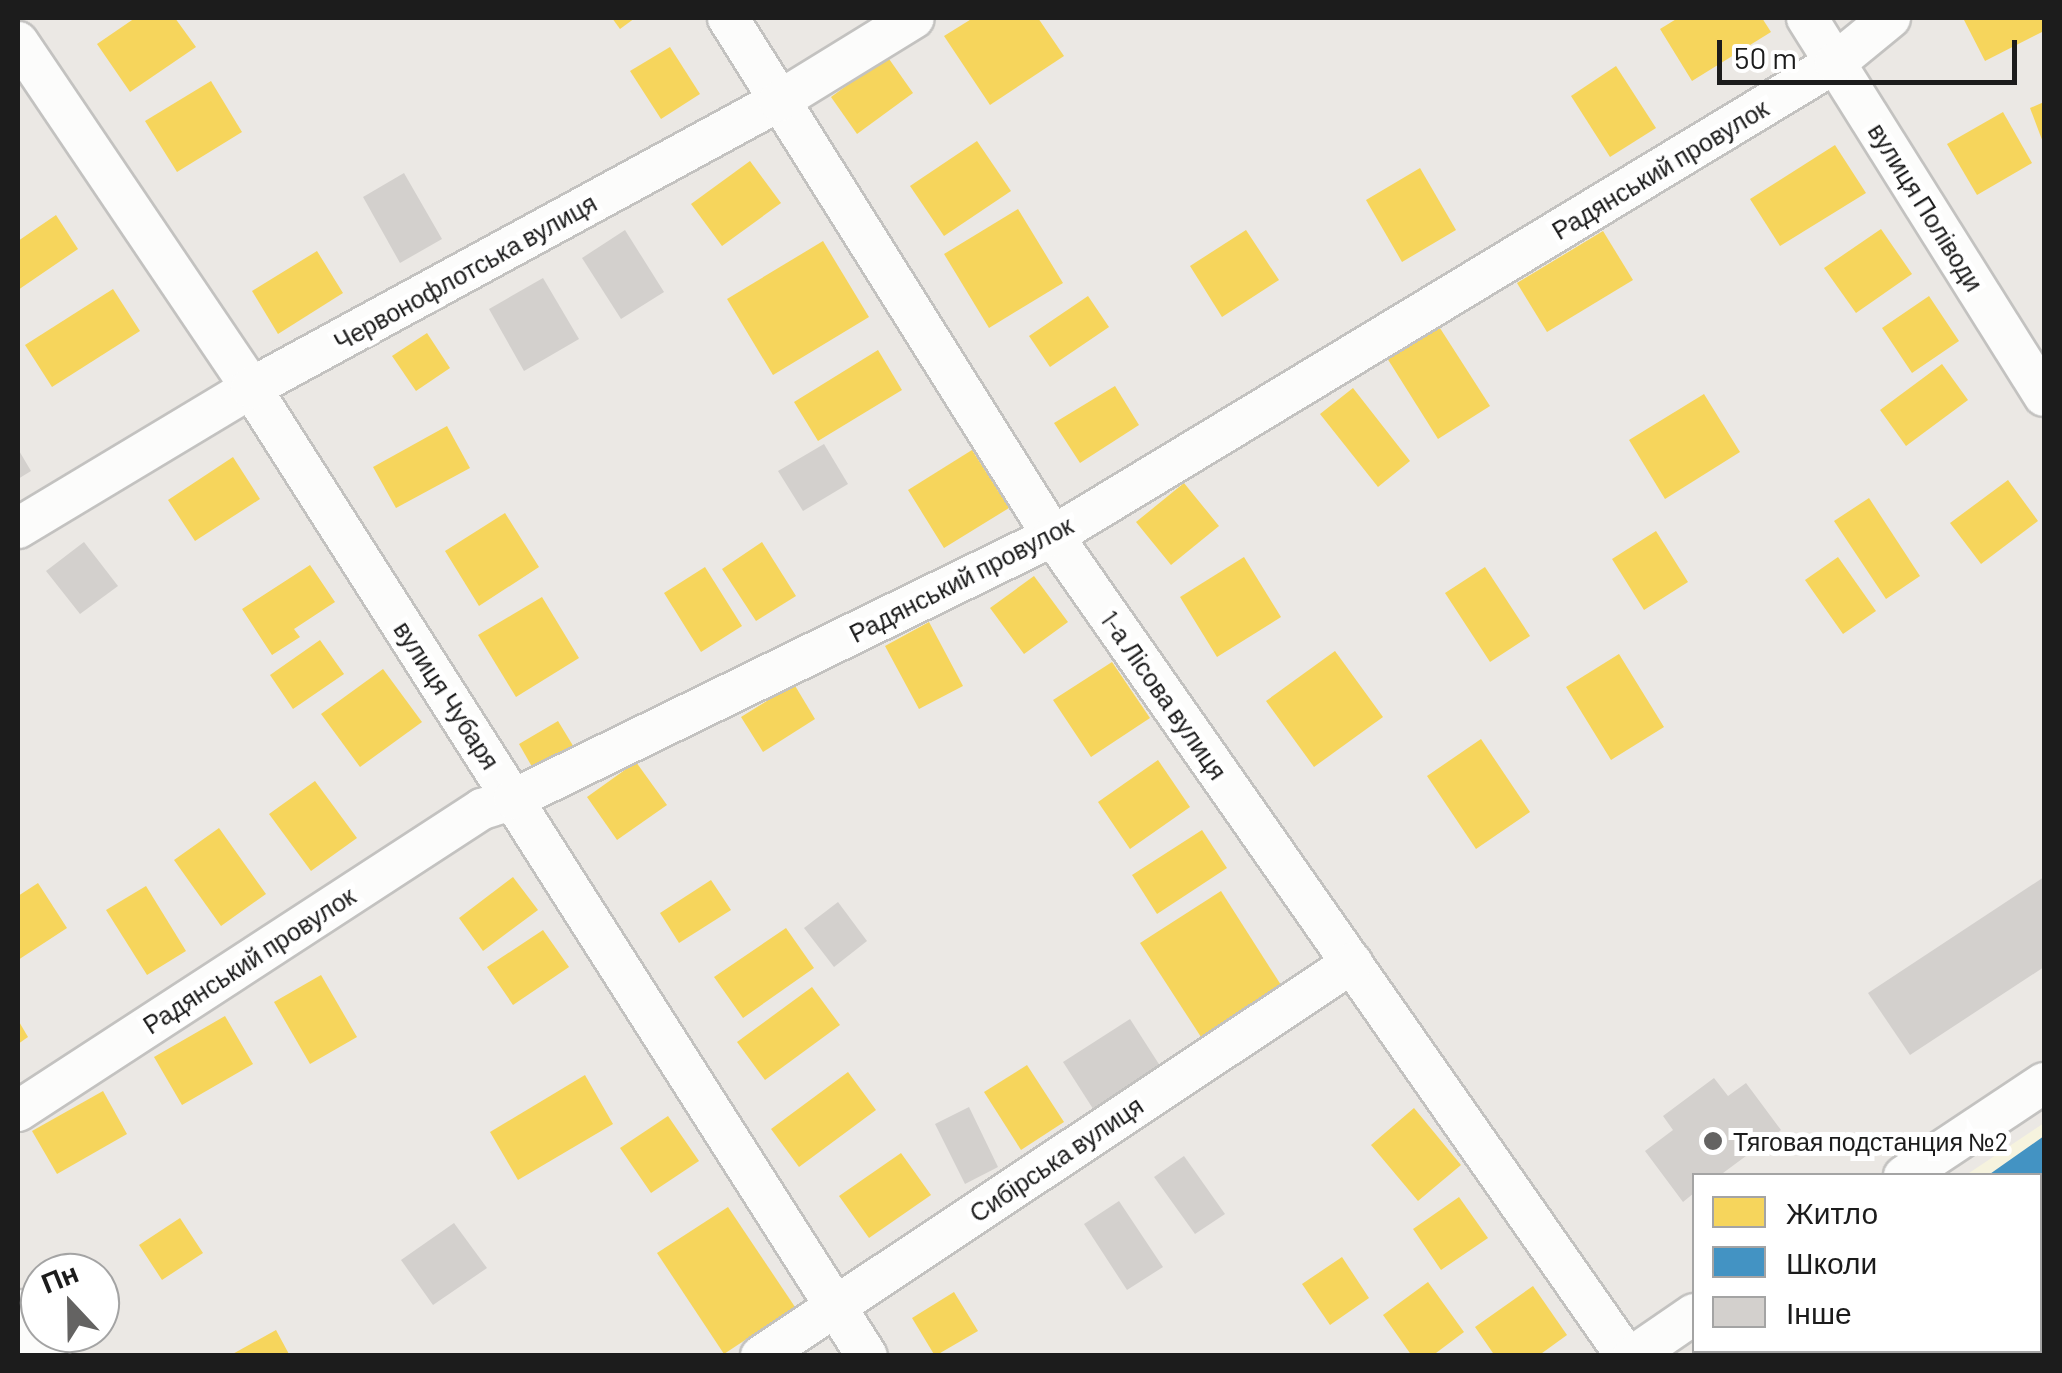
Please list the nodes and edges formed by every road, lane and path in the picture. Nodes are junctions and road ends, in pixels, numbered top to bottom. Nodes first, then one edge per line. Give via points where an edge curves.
1 (728, 18) edge
2 (914, 18) edge
3 (1807, 18) edge
4 (1890, 18) edge
5 (18, 42) edge
6 (1836, 63) junction
7 (779, 101) junction
8 (251, 388) junction
9 (2044, 396) edge
10 (18, 528) edge
11 (1054, 536) junction
12 (514, 799) junction
13 (1352, 963) junction
14 (2044, 1083) edge
15 (18, 1111) edge
16 (1909, 1173) edge
17 (839, 1304) junction
18 (1692, 1315) edge
19 (760, 1356) edge
20 (867, 1356) edge
21 (1629, 1356) edge

1 - 7 street, 1-а Лісова вулиця
2 - 7 street, Червонофлотська вулиця
3 - 6 street, вулиця Поліводи
4 - 6 street, Радянський провулок
5 - 8 street, вулиця Чубаря
6 - 9 street, вулиця Поліводи
6 - 11 street, Радянський провулок
7 - 8 street, Червонофлотська вулиця
7 - 11 street, 1-а Лісова вулиця
8 - 10 street, Червонофлотська вулиця
8 - 12 street, вулиця Чубаря
11 - 12 street, Радянський провулок
11 - 13 street, 1-а Лісова вулиця
12 - 15 street, Радянський провулок via 482,808
12 - 17 street, вулиця Чубаря
13 - 17 street, Сибірська вулиця
13 - 21 street, 1-а Лісова вулиця
14 - 16 street
17 - 19 street, Сибірська вулиця
17 - 20 street, вулиця Чубаря
18 - 21 street

